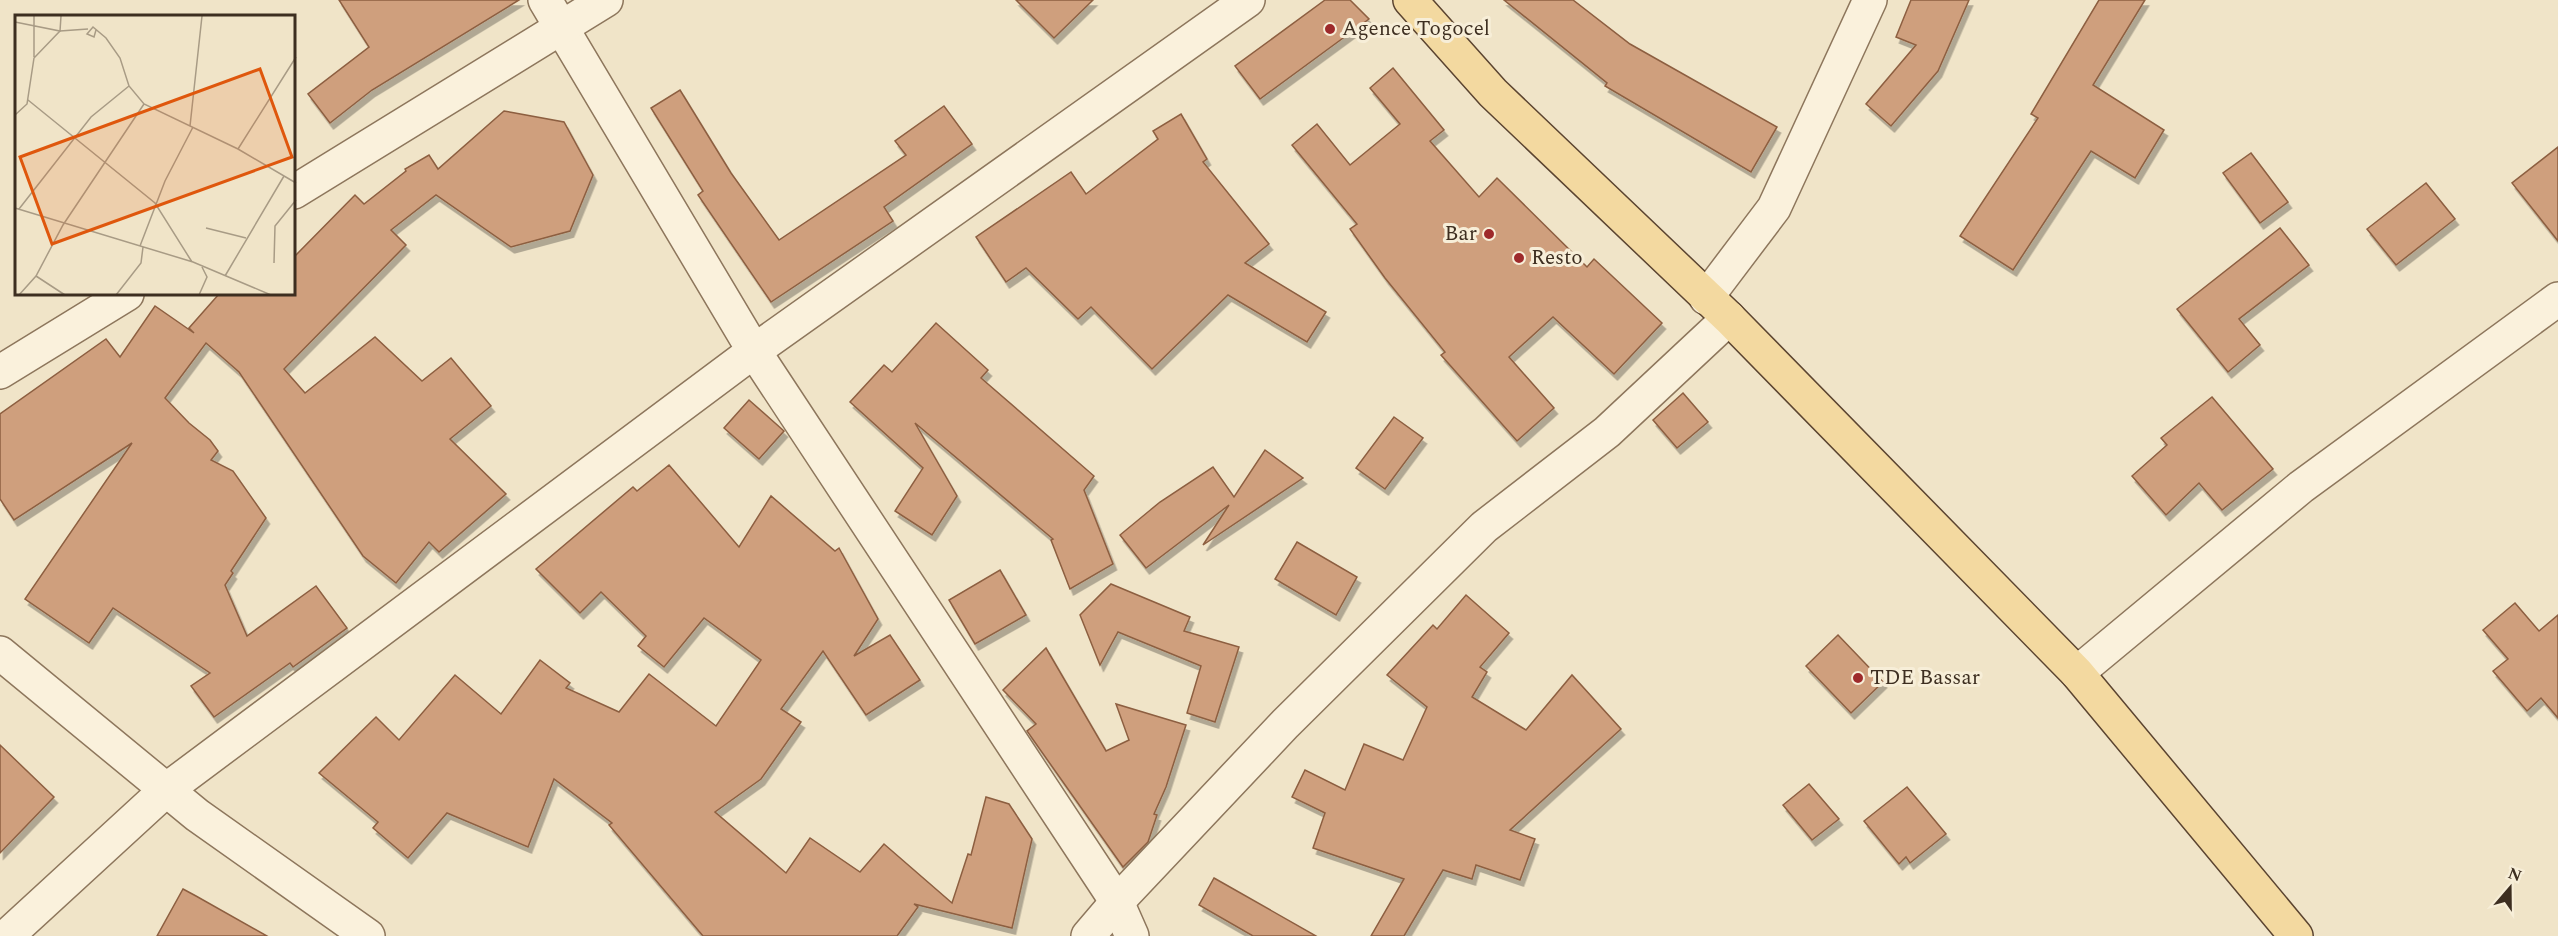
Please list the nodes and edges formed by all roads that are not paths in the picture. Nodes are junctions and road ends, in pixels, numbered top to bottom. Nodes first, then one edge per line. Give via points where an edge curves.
1 (545, 0) edge
2 (606, 0) edge
3 (1248, 0) edge
4 (1410, 0) edge
5 (1870, 0) edge
6 (560, 29) junction
7 (296, 191) edge
8 (124, 296) edge
9 (2558, 299) edge
10 (1718, 308) junction
11 (754, 351) junction
12 (0, 372) edge
13 (0, 652) edge
14 (2077, 673) junction
15 (166, 790) junction
16 (1117, 902) junction
17 (7, 936) edge
18 (368, 936) edge
19 (1088, 936) edge
20 (1132, 936) edge
21 (2296, 936) edge

1 - 6 street
2 - 6 street
3 - 11 street
4 - 10 main road via 1493,93
5 - 10 street via 1774,208
6 - 7 street
6 - 11 street
8 - 12 street
9 - 14 street via 2301,487
10 - 14 main road
10 - 16 street via 1607,432 1484,527 1285,724
11 - 15 street
11 - 16 street
13 - 15 street
14 - 21 main road
15 - 17 street
15 - 18 street
16 - 19 street
16 - 20 street

